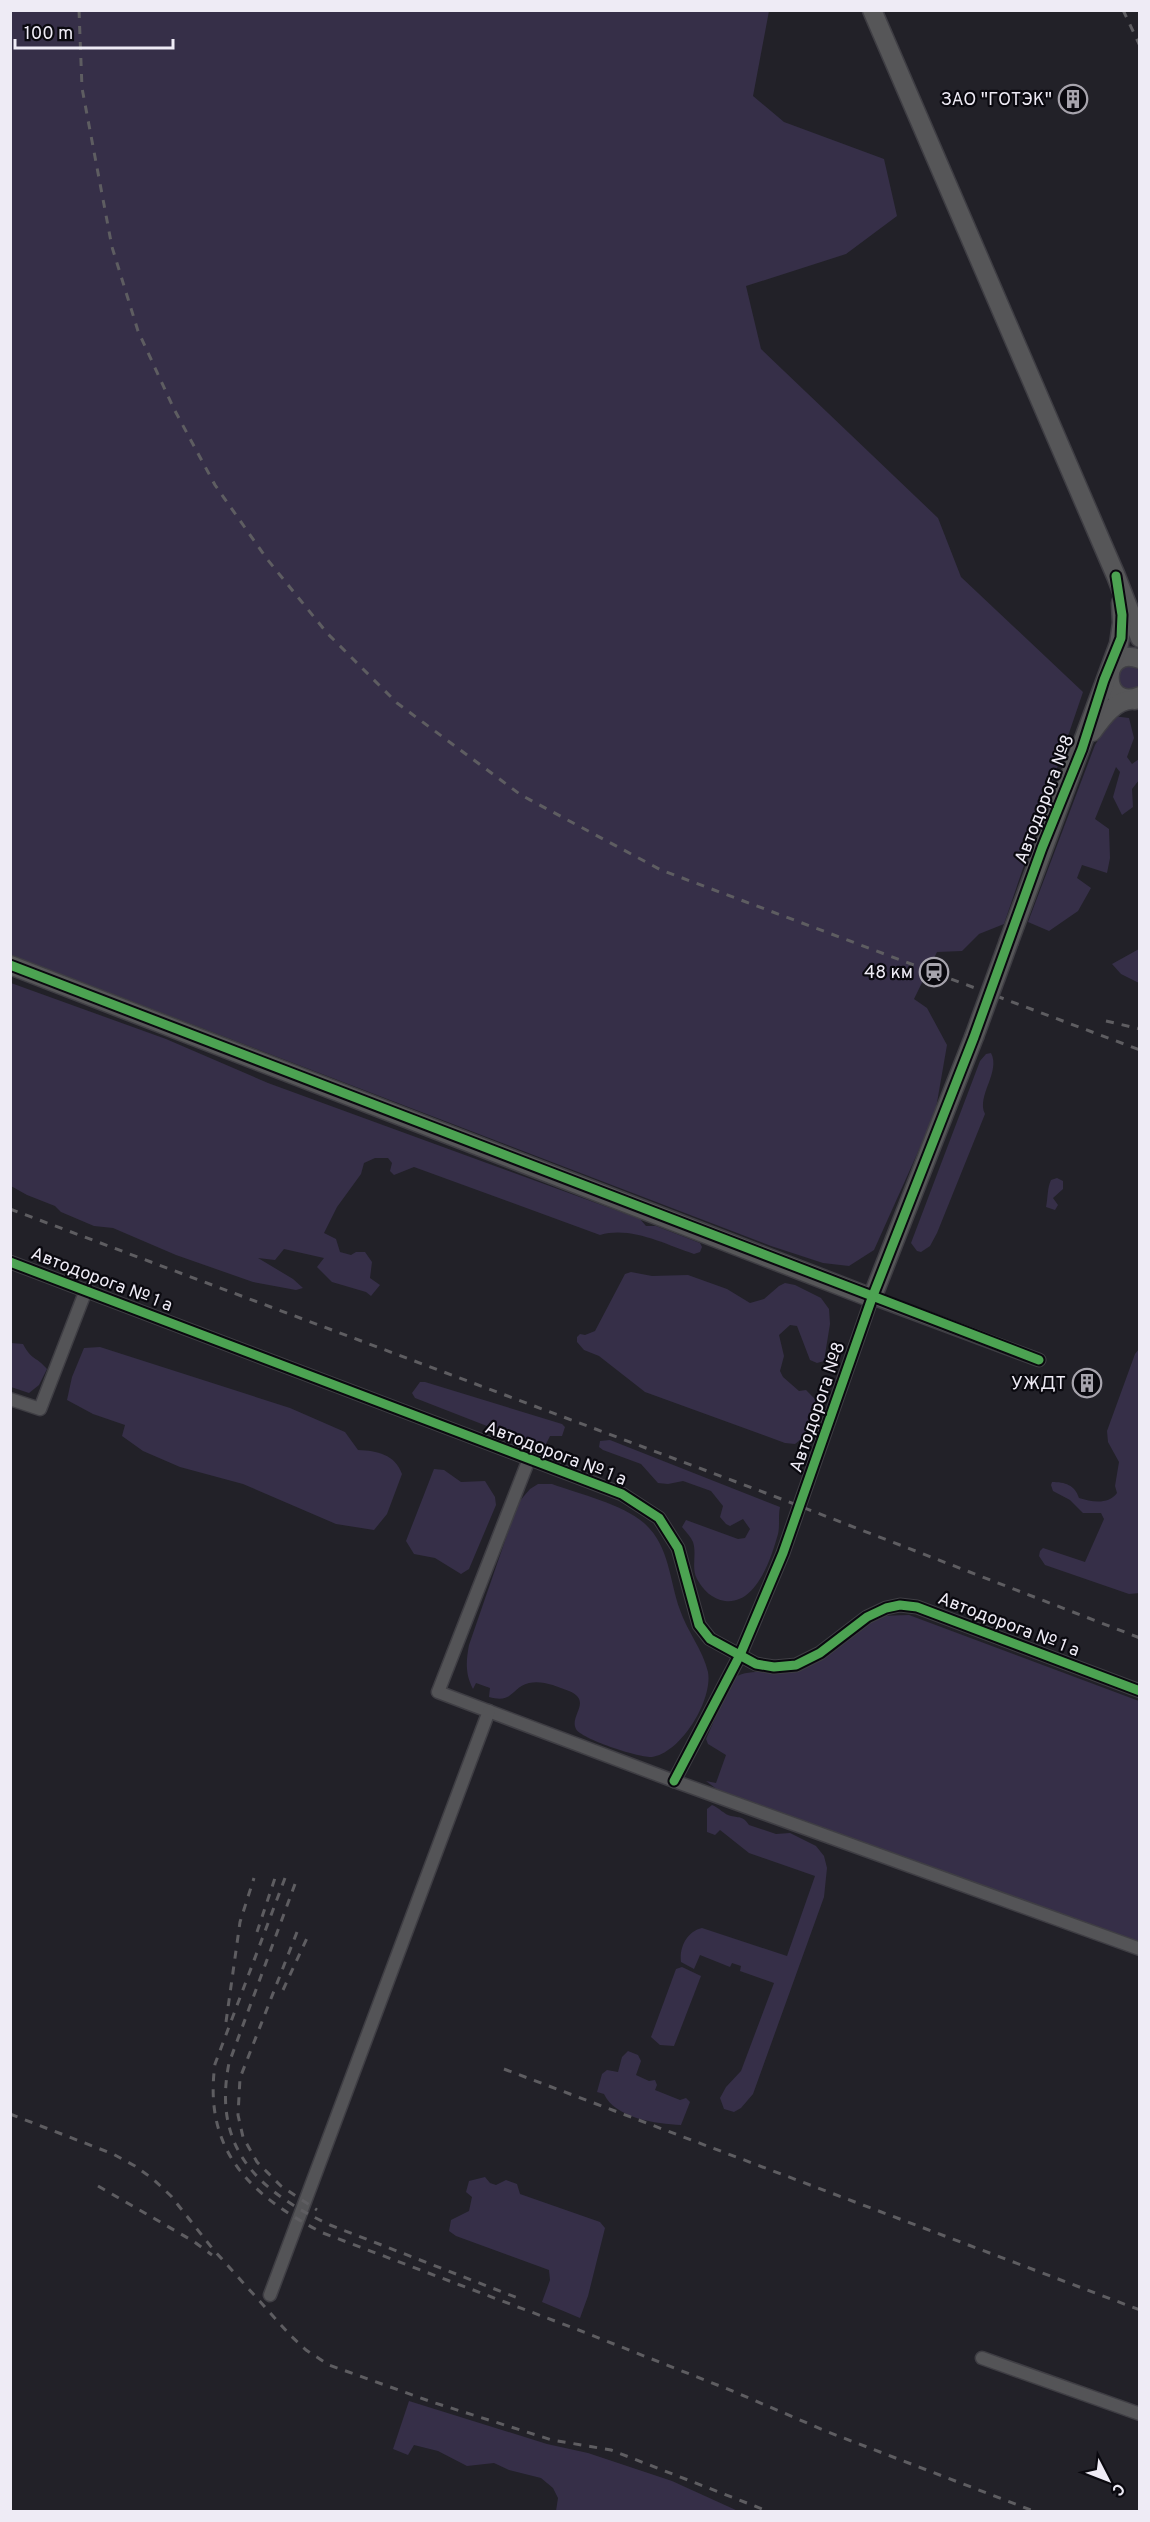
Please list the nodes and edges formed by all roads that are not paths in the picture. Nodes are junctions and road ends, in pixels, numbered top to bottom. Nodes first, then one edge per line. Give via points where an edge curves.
1 (872, 10) edge
2 (1116, 576) junction
3 (1140, 638) edge
4 (1140, 659) edge
5 (1109, 670) junction
6 (1136, 699) edge
7 (1082, 749) junction
8 (10, 965) edge
9 (10, 1263) edge
10 (86, 1290) junction
11 (872, 1298) junction
12 (1039, 1360) dead end
13 (10, 1399) edge
14 (529, 1459) junction
15 (740, 1655) junction
16 (1140, 1691) edge
17 (489, 1711) junction
18 (674, 1781) junction
19 (1140, 1949) edge
20 (270, 2295) dead end
21 (982, 2358) dead end
22 (1140, 2414) edge

1 - 2 street
2 - 3 street
2 - 5 street, Автодорога №8 via 1121,638
4 - 5 street via 1122,658
5 - 6 street via 1112,690 1120,697
5 - 7 street, Автодорога №8
6 - 7 street, Автодорога №8 via 1119,704 1105,716
7 - 11 street, Автодорога №8, bridge
8 - 11 street
9 - 10 street, Автодорога № 1 а
10 - 13 street via 40,1409
10 - 14 street, Автодорога № 1 а
11 - 12 street
11 - 15 street, Автодорога №8 via 783,1553
14 - 15 street, Автодорога № 1 а via 621,1494 659,1518 678,1548 699,1625 710,1640
14 - 17 street via 438,1692
15 - 16 street, Автодорога № 1 а via 756,1664 796,1665 820,1653 867,1617 900,1605 917,1607
15 - 18 street, Автодорога №8
17 - 18 street
17 - 20 street
18 - 19 street
21 - 22 street

